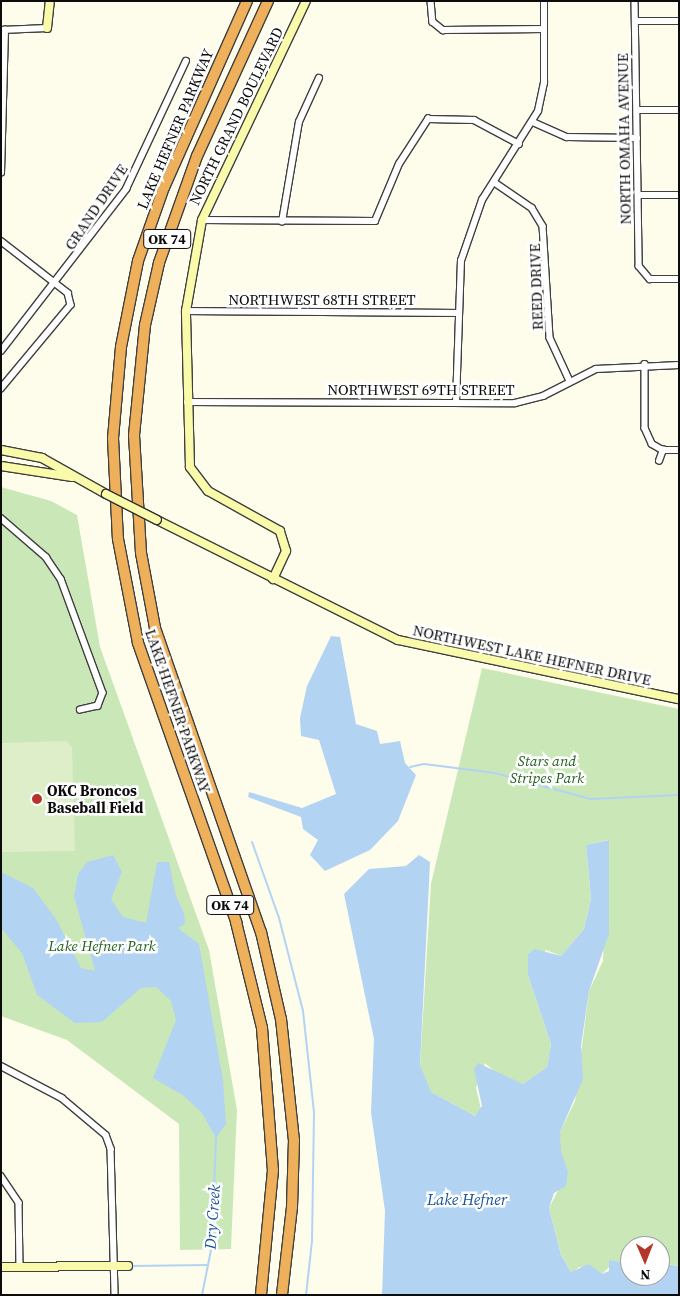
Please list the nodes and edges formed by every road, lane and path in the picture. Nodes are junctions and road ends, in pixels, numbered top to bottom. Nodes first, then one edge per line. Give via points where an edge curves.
1 (50, 1) edge
2 (247, 1) edge
3 (306, 1) edge
4 (431, 1) edge
5 (544, 1) edge
6 (634, 1) edge
7 (267, 4) edge
8 (635, 21) junction
9 (679, 21) edge
10 (47, 28) joint
11 (544, 29) junction
12 (3, 30) edge
13 (186, 61) dead end
14 (319, 78) dead end
15 (637, 110) junction
16 (679, 110) edge
17 (3, 113) edge
18 (533, 122) junction
19 (637, 138) junction
20 (519, 144) junction
21 (1, 173) edge
22 (494, 182) junction
23 (638, 195) junction
24 (679, 195) edge
25 (202, 220) junction
26 (282, 222) junction
27 (1, 241) edge
28 (679, 280) edge
29 (57, 284) junction
30 (186, 312) junction
31 (457, 313) junction
32 (1, 351) edge
33 (645, 364) junction
34 (679, 364) edge
35 (570, 381) junction
36 (1, 389) edge
37 (187, 402) junction
38 (456, 403) junction
39 (1, 450) edge
40 (663, 450) junction
41 (679, 450) edge
42 (659, 461) dead end
43 (1, 466) edge
44 (78, 480) junction
45 (1, 518) edge
46 (273, 579) junction
47 (679, 699) edge
48 (80, 710) dead end
49 (1, 1066) edge
50 (1, 1176) edge
51 (114, 1266) junction
52 (128, 1266) dead end
53 (1, 1267) edge
54 (20, 1267) junction
55 (115, 1295) edge
56 (261, 1295) edge
57 (282, 1295) edge

1 - 10 street
2 - 56 highway, LAKE HEFNER PARKWAY / OK 74 via 164,187 141,252 121,347 113,438 118,539 138,643 236,922 262,1028 273,1170
3 - 25 street, NORTH GRAND BOULEVARD
4 - 11 street via 433,22 443,30
5 - 11 street
6 - 8 street, NORTH OMAHA AVENUE
7 - 57 highway, LAKE HEFNER PARKWAY / OK 74 via 197,156 160,262 145,324 134,435 141,553 155,628 261,932 282,1027 292,1107 294,1171
8 - 9 street
8 - 15 street, NORTH OMAHA AVENUE
10 - 12 street
11 - 18 street via 544,83
12 - 17 street
13 - 29 street, GRAND DRIVE via 129,183
14 - 26 street via 299,122
15 - 16 street
15 - 19 street, NORTH OMAHA AVENUE
17 - 21 street
18 - 19 street via 566,137
18 - 20 street
19 - 23 street, NORTH OMAHA AVENUE
20 - 22 street
20 - 26 street via 474,120 428,119 399,164 375,221
22 - 31 street via 464,248
22 - 35 street, REED DRIVE via 532,208 543,226 550,338
23 - 24 street
23 - 28 street, NORTH OMAHA AVENUE via 642,275
25 - 26 street
25 - 30 street, NORTH GRAND BOULEVARD
27 - 29 street
29 - 32 street, GRAND DRIVE
29 - 36 street via 70,297 70,309
30 - 31 street, NORTHWEST 68TH STREET
30 - 37 street, NORTH GRAND BOULEVARD
31 - 38 street
33 - 34 street, NORTHWEST 69TH STREET
33 - 35 street, NORTHWEST 69TH STREET via 596,370
33 - 40 street via 645,428 652,444
35 - 38 street, NORTHWEST 69TH STREET via 515,403
37 - 38 street, NORTHWEST 69TH STREET
37 - 46 street, NORTH GRAND BOULEVARD via 188,461 195,479 283,535 286,551
39 - 44 street via 42,458
40 - 41 street
40 - 42 street
43 - 44 street
44 - 46 street, NORTHWEST LAKE HEFNER DRIVE, bridge
45 - 48 street via 46,557 61,580 103,693 98,706
46 - 47 street, NORTHWEST LAKE HEFNER DRIVE via 409,644
49 - 51 street via 75,1106 106,1136 111,1149
50 - 54 street via 19,1203
51 - 52 street
51 - 54 street
51 - 55 street
53 - 54 street

